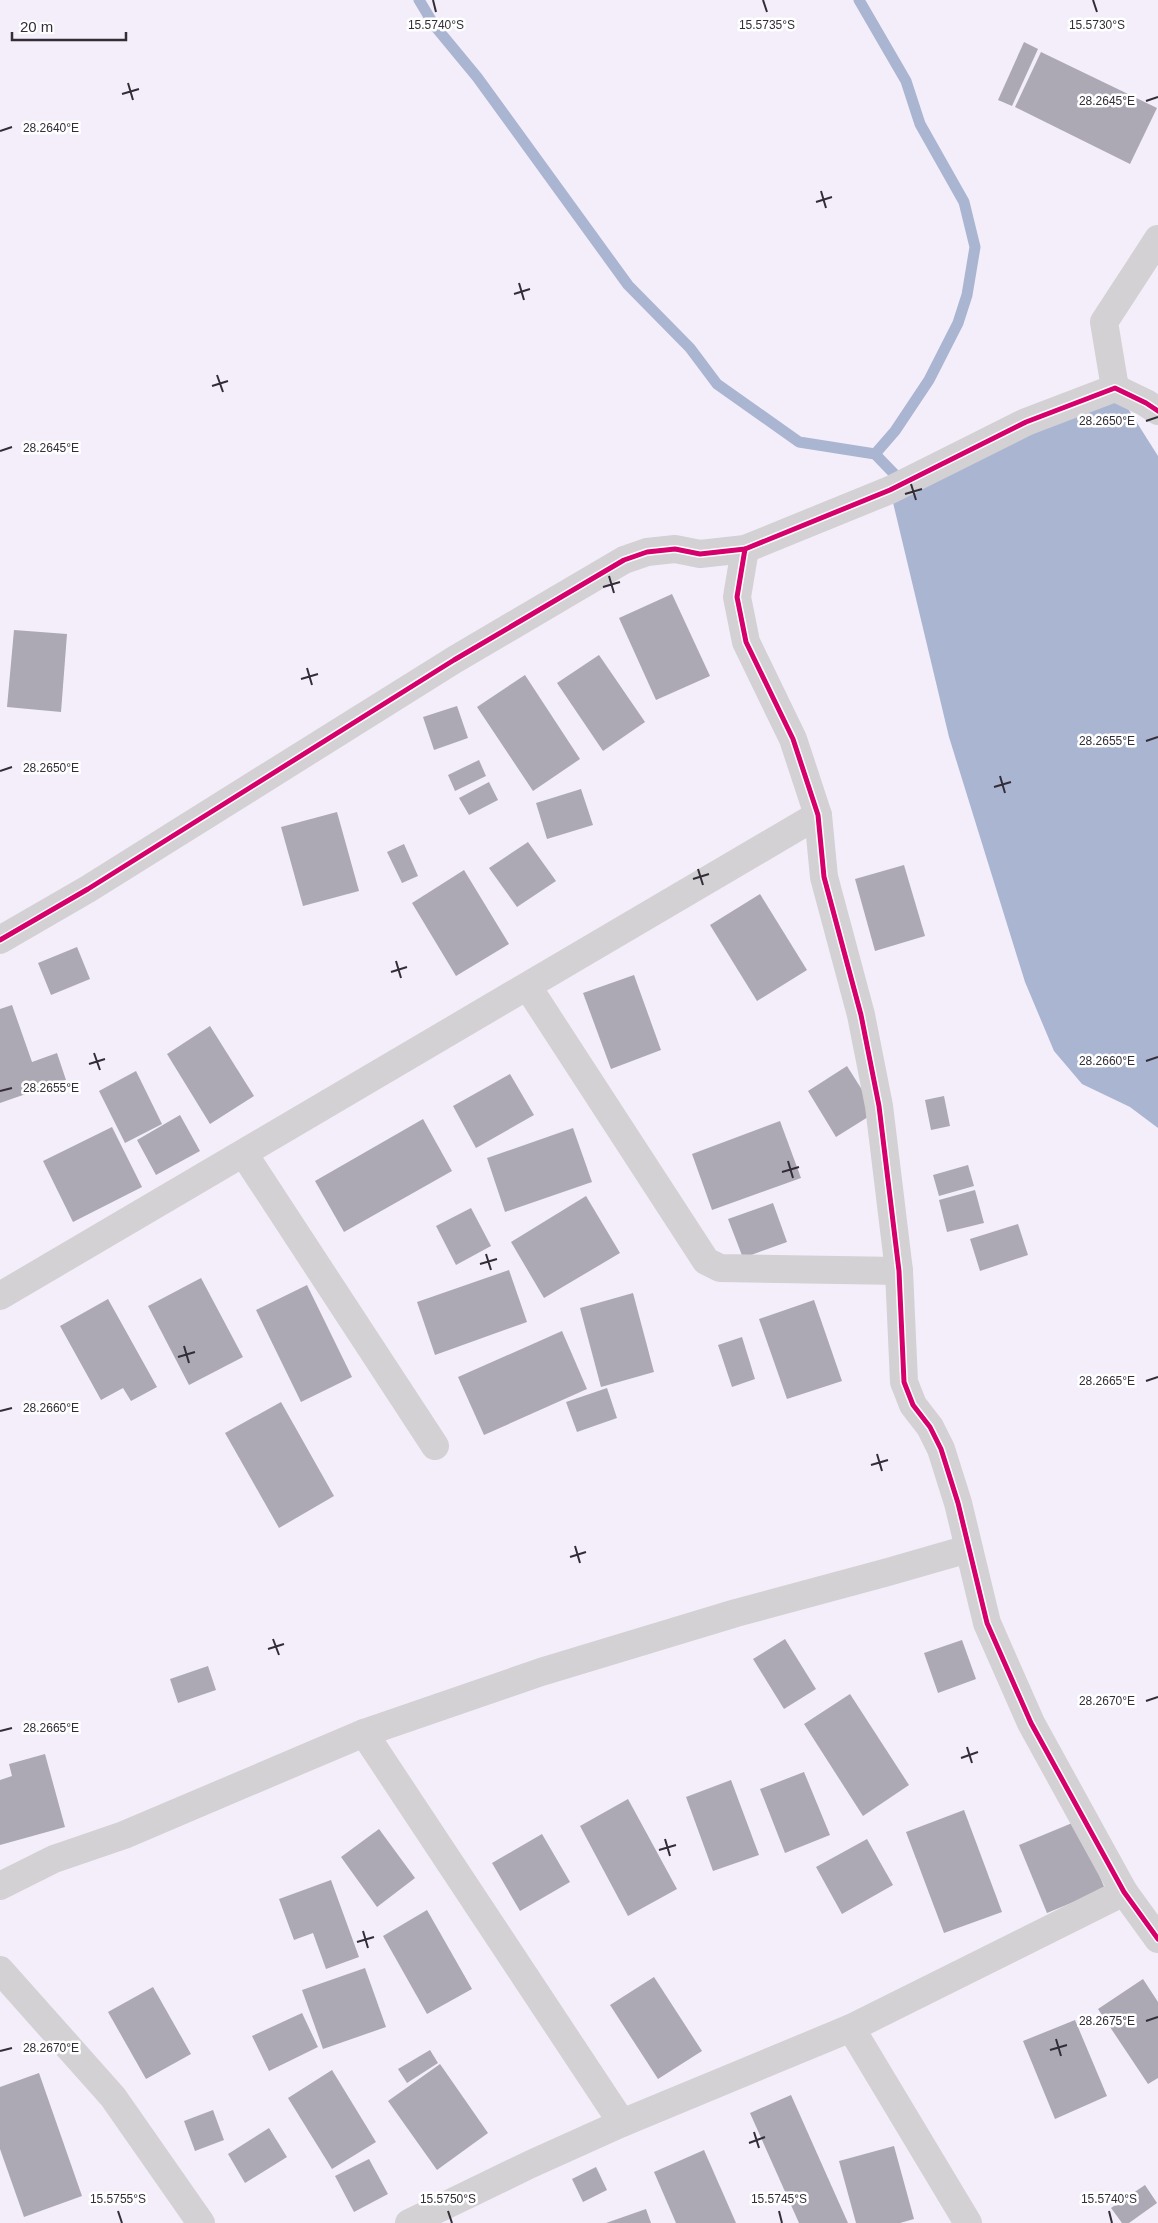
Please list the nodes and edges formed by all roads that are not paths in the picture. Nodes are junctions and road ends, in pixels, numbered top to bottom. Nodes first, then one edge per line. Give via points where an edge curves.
1 (1158, 239) edge
2 (1115, 388) junction
3 (1158, 412) edge
4 (745, 549) junction
5 (818, 816) junction
6 (5, 929) edge
7 (528, 987) junction
8 (244, 1154) junction
9 (899, 1271) junction
10 (0, 1296) edge
11 (435, 1446) dead end
12 (968, 1548) junction
13 (364, 1733) junction
14 (0, 1886) edge
15 (1124, 1892) junction
16 (1158, 1939) edge
17 (0, 1970) edge
18 (851, 2028) junction
19 (622, 2123) junction
20 (202, 2223) edge
21 (409, 2223) edge
22 (968, 2223) edge

1 - 2 street via 1104,322
2 - 3 street
2 - 4 street via 1026,422 890,490
4 - 5 street via 737,597 746,642 793,739
4 - 6 street via 700,554 675,550 647,552 624,560 454,660 88,889
5 - 7 street
5 - 9 street via 824,876 861,1015 879,1106
7 - 8 street
7 - 9 street via 706,1261 720,1268
8 - 10 street
8 - 11 street
9 - 12 street via 904,1382 912,1405 930,1427 941,1449
12 - 13 street via 717,1618 541,1672
12 - 15 street via 987,1623 1031,1722
13 - 14 street via 124,1835 54,1859
13 - 19 street
15 - 16 street
15 - 18 street
17 - 20 street via 113,2097
18 - 19 street
18 - 22 street
19 - 21 street

